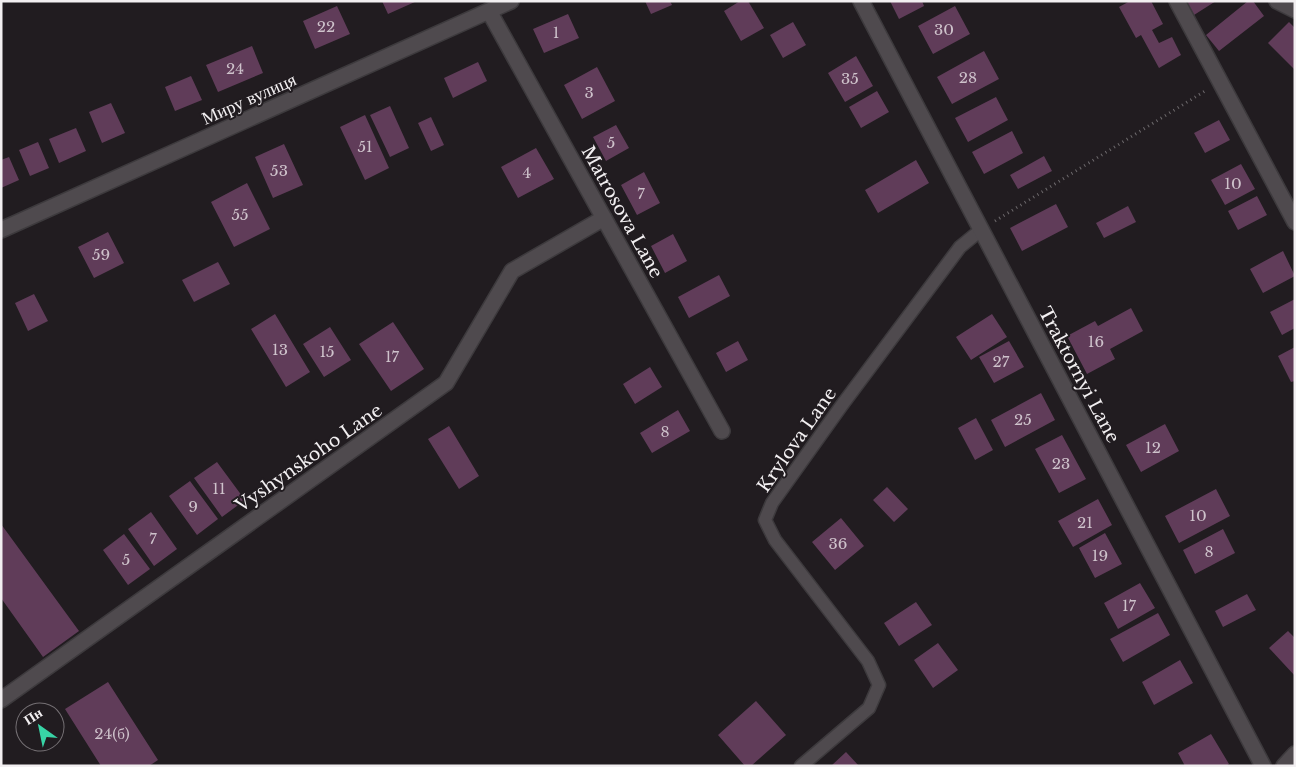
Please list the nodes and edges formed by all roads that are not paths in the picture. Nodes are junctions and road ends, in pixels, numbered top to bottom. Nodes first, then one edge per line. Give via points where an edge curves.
1 (512, 1) edge
2 (861, 1) edge
3 (1177, 1) edge
4 (1277, 1) edge
5 (1295, 10) edge
6 (489, 11) junction
7 (604, 218) junction
8 (1295, 222) edge
9 (982, 229) junction
10 (1, 230) edge
11 (722, 432) dead end
12 (1, 700) edge
13 (1295, 754) edge
14 (801, 766) edge
15 (1263, 766) edge
16 (1284, 766) edge

1 - 6 street, Миру вулиця
2 - 9 street, Traktornyi Lane
3 - 8 street
4 - 5 street
6 - 7 street, Matrosova Lane
6 - 10 street, Миру вулиця
7 - 11 street, Matrosova Lane
7 - 12 street, Vyshynskoho Lane via 512,271 446,383
9 - 14 lane, Krylova Lane via 960,247 842,405 772,503 766,520 774,540 868,660 879,685 869,708
9 - 15 street, Traktornyi Lane
13 - 16 street

